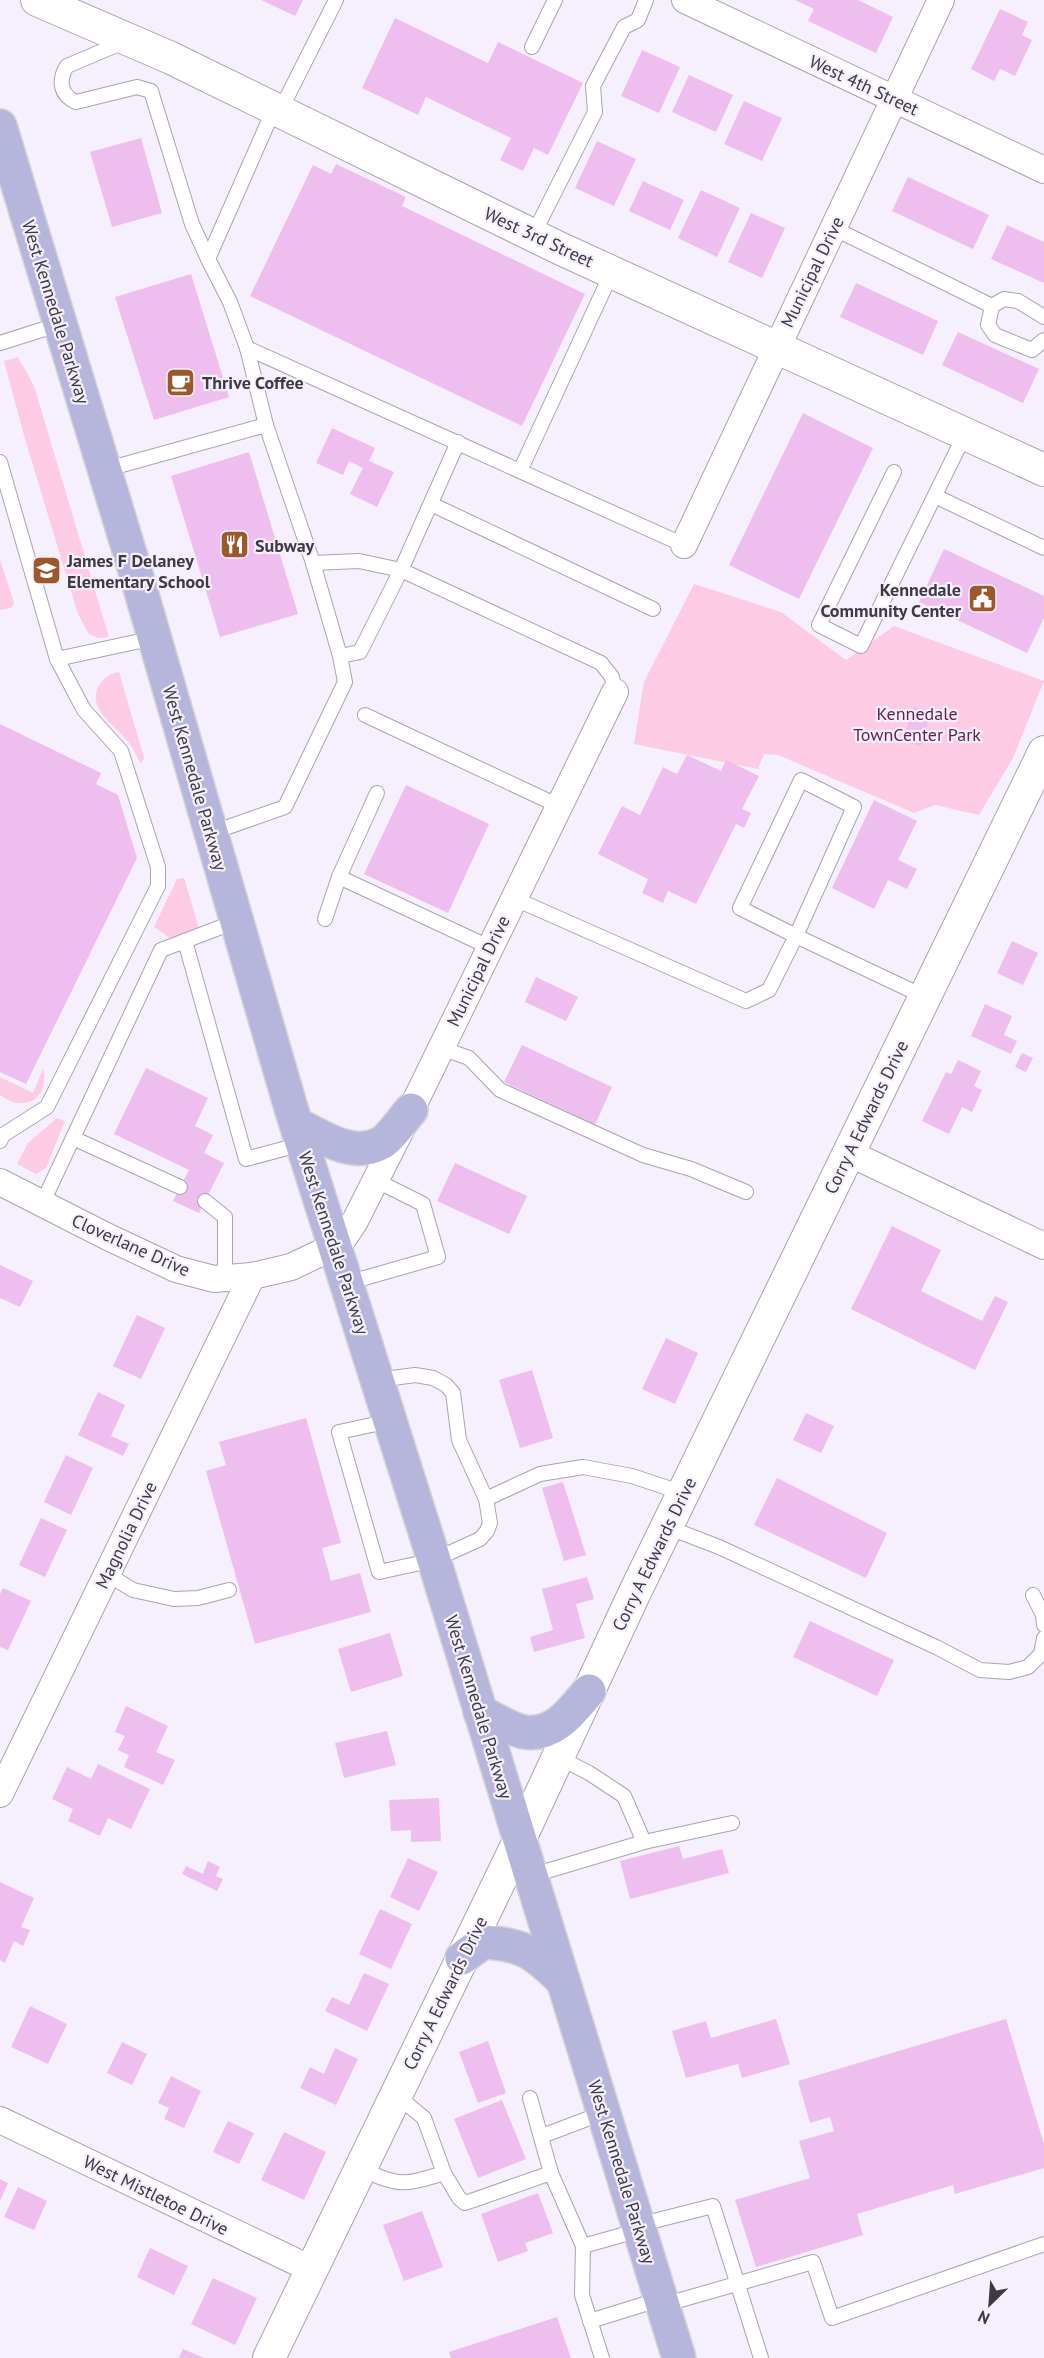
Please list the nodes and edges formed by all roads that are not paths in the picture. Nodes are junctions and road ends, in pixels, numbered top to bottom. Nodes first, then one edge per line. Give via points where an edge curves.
1 (37, 0) edge
2 (336, 0) edge
3 (555, 0) edge
4 (646, 0) edge
5 (685, 0) edge
6 (941, 0) edge
7 (76, 8) edge
8 (129, 40) junction
9 (532, 47) dead end
10 (895, 99) junction
11 (277, 110) junction
12 (0, 126) edge
13 (1044, 170) edge
14 (833, 228) junction
15 (533, 235) junction
16 (208, 259) junction
17 (612, 272) junction
18 (992, 306) junction
19 (1044, 317) edge
20 (60, 324) junction
21 (1044, 340) edge
22 (0, 344) edge
23 (776, 347) junction
24 (247, 348) junction
25 (267, 425) junction
26 (965, 434) junction
27 (458, 442) junction
28 (0, 462) edge
29 (104, 470) junction
30 (1044, 470) edge
31 (520, 471) junction
32 (894, 472) dead end
33 (935, 496) junction
34 (431, 504) junction
35 (684, 545) joint
36 (1044, 548) edge
37 (313, 562) junction
38 (401, 570) junction
39 (653, 609) dead end
40 (154, 638) junction
41 (340, 656) junction
42 (57, 658) junction
43 (615, 692) joint
44 (365, 715) dead end
45 (1044, 752) edge
46 (377, 793) dead end
47 (558, 806) junction
48 (211, 833) junction
49 (339, 877) junction
50 (513, 898) junction
51 (325, 919) dead end
52 (237, 921) junction
53 (796, 936) junction
54 (185, 941) junction
55 (489, 947) junction
56 (924, 997) junction
57 (441, 1048) junction
58 (411, 1110) junction
59 (299, 1134) junction
60 (1, 1135) edge
61 (73, 1138) junction
62 (849, 1153) junction
63 (375, 1180) junction
64 (0, 1182) edge
65 (180, 1187) dead end
66 (746, 1192) dead end
67 (205, 1201) dead end
68 (42, 1204) junction
69 (335, 1246) junction
70 (1044, 1246) edge
71 (252, 1276) junction
72 (225, 1278) junction
73 (347, 1283) junction
74 (378, 1380) junction
75 (390, 1421) junction
76 (683, 1493) junction
77 (486, 1499) junction
78 (667, 1527) junction
79 (434, 1560) junction
80 (107, 1574) junction
81 (229, 1590) dead end
82 (1033, 1595) dead end
83 (1044, 1625) edge
84 (1044, 1638) edge
85 (589, 1691) junction
86 (480, 1712) junction
87 (558, 1757) junction
88 (0, 1794) edge
89 (732, 1823) dead end
90 (519, 1841) junction
91 (644, 1842) junction
92 (530, 1876) junction
93 (462, 1958) junction
94 (563, 1981) junction
95 (396, 2095) junction
96 (530, 2098) dead end
97 (603, 2113) junction
98 (0, 2121) edge
99 (542, 2136) junction
100 (360, 2169) junction
101 (444, 2172) junction
102 (551, 2173) junction
103 (639, 2227) junction
104 (1044, 2244) edge
105 (583, 2246) junction
106 (312, 2269) junction
107 (738, 2285) junction
108 (662, 2302) junction
109 (590, 2321) junction
110 (269, 2358) edge
111 (602, 2358) edge
112 (679, 2358) edge
113 (761, 2358) edge

1 - 7 street, West 3rd Street
2 - 11 lane
3 - 9 lane
4 - 15 lane via 638,20 624,27 593,86 595,111
5 - 10 street, West 4th Street
6 - 10 street, Municipal Drive
7 - 8 street, West 3rd Street
8 - 11 street, West 3rd Street
8 - 16 lane via 67,66 61,87 76,102 137,87 151,91 192,224
10 - 13 street, West 4th Street
10 - 14 street, Municipal Drive
11 - 15 street, West 3rd Street
11 - 16 lane
12 - 20 main road, West Kennedale Parkway
14 - 18 lane
14 - 23 street, Municipal Drive
15 - 17 street, West 3rd Street
16 - 24 lane
17 - 23 street, West 3rd Street
17 - 31 lane
18 - 19 lane via 1004,299 1018,301
18 - 21 lane via 988,325 995,336 1032,350
20 - 22 lane
20 - 29 main road, West Kennedale Parkway
23 - 26 street, West 3rd Street
23 - 35 street, Municipal Drive
24 - 25 lane
24 - 27 lane
25 - 29 lane
25 - 37 lane
26 - 30 street, West 3rd Street
26 - 33 lane
27 - 31 lane
27 - 34 lane
28 - 42 lane
29 - 40 main road, West Kennedale Parkway
31 - 35 lane
32 - 33 lane via 819,625 861,646
33 - 36 lane
34 - 38 lane
34 - 39 lane
37 - 38 lane via 359,561
37 - 41 lane
38 - 41 lane via 360,652
38 - 43 lane via 601,663 612,677
40 - 42 lane
40 - 48 main road, West Kennedale Parkway
41 - 48 lane via 345,682 285,807
42 - 60 lane via 84,710 121,751 158,867 158,886 47,1107
43 - 47 street, Municipal Drive
44 - 47 lane
45 - 56 street, Corry A Edwards Drive
46 - 49 lane
47 - 50 street, Municipal Drive
48 - 52 main road, West Kennedale Parkway
49 - 51 lane
49 - 55 lane
50 - 53 lane via 746,1001 769,990
50 - 55 street, Municipal Drive
52 - 54 lane
52 - 59 main road, West Kennedale Parkway
53 - 53 lane via 740,908 801,780 854,807
53 - 56 lane
54 - 59 lane via 246,1159
54 - 61 lane via 161,950
55 - 57 street, Municipal Drive
56 - 62 street, Corry A Edwards Drive
57 - 58 street, Municipal Drive
57 - 66 lane via 469,1058 501,1090 643,1155 691,1169
58 - 59 main road via 381,1144 359,1149
58 - 63 street, Municipal Drive
59 - 69 main road, West Kennedale Parkway
61 - 65 lane
61 - 68 lane
62 - 70 street
62 - 76 street, Corry A Edwards Drive
63 - 69 street, Municipal Drive via 355,1221
63 - 73 lane via 423,1204 438,1257
64 - 68 street, Cloverlane Drive
67 - 72 lane via 225,1217
68 - 72 street, Cloverlane Drive via 176,1269
69 - 71 street, Cloverlane Drive via 291,1267
69 - 73 main road, West Kennedale Parkway
71 - 72 street, Cloverlane Drive
71 - 80 street, Magnolia Drive
73 - 74 main road, West Kennedale Parkway
74 - 75 main road, West Kennedale Parkway
74 - 77 lane via 415,1375 446,1385 453,1393 459,1440
75 - 79 main road, West Kennedale Parkway
75 - 79 lane via 339,1432 379,1572
76 - 77 lane via 632,1476 584,1467 540,1474
76 - 78 street, Corry A Edwards Drive
77 - 79 lane via 490,1523 487,1531 480,1539
78 - 84 lane via 730,1552 980,1670 1009,1672 1028,1667 1041,1653
78 - 85 street, Corry A Edwards Drive
79 - 86 main road, West Kennedale Parkway
80 - 81 lane via 133,1590 174,1599
80 - 88 street, Magnolia Drive
82 - 83 lane
85 - 86 main road via 566,1718 545,1731 523,1732
85 - 87 street, Corry A Edwards Drive
86 - 90 main road, West Kennedale Parkway
87 - 90 street, Corry A Edwards Drive
87 - 91 lane via 624,1796
89 - 91 lane
90 - 92 main road, West Kennedale Parkway
90 - 93 street, Corry A Edwards Drive
91 - 92 lane
92 - 94 main road, West Kennedale Parkway
93 - 94 main road via 483,1942 509,1943 540,1958
93 - 95 street, Corry A Edwards Drive
94 - 97 main road, West Kennedale Parkway
95 - 100 street, Corry A Edwards Drive
95 - 101 lane via 424,2118
96 - 99 lane
97 - 99 lane
97 - 103 main road, West Kennedale Parkway
98 - 106 street, West Mistletoe Drive
99 - 102 lane
100 - 101 lane via 391,2182 410,2184
100 - 106 street, Corry A Edwards Drive
101 - 102 lane via 465,2203
102 - 105 lane
103 - 105 lane
103 - 107 lane via 713,2206
103 - 108 main road, West Kennedale Parkway
104 - 107 lane via 832,2318 813,2262
105 - 109 lane via 582,2295
106 - 110 street, Corry A Edwards Drive
107 - 108 lane
107 - 113 lane
108 - 109 lane
108 - 112 main road, West Kennedale Parkway
109 - 111 lane

